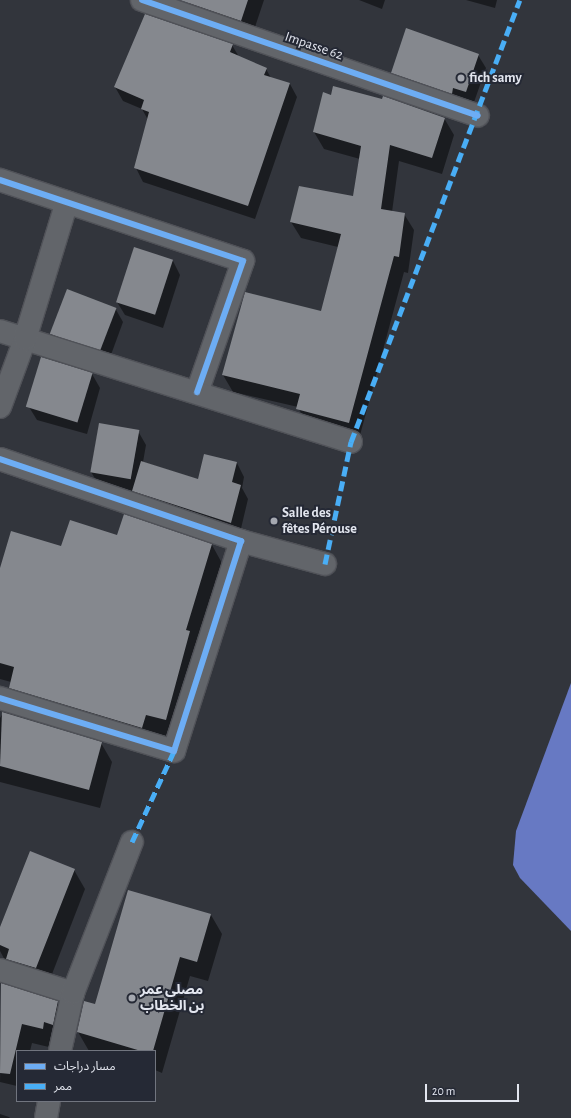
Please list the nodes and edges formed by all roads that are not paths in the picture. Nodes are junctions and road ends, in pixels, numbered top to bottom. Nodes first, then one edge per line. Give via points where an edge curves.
1 (142, 0) edge
2 (478, 116) dead end
3 (0, 180) edge
4 (67, 202) junction
5 (0, 332) edge
6 (25, 339) junction
7 (197, 392) junction
8 (0, 407) edge
9 (352, 442) dead end
10 (0, 459) edge
11 (241, 541) junction
12 (325, 564) dead end
13 (0, 698) edge
14 (132, 842) dead end
15 (0, 970) edge
16 (73, 993) junction
17 (60, 1050) edge
18 (49, 1102) edge
19 (46, 1118) edge

1 - 2 street, Impasse 62
3 - 4 street
4 - 6 street
4 - 7 street via 243,261
5 - 6 street
6 - 7 street
6 - 8 street
7 - 9 street
10 - 11 street
11 - 12 street
11 - 13 street via 174,751
14 - 16 street
15 - 16 street
16 - 17 street
18 - 19 street

